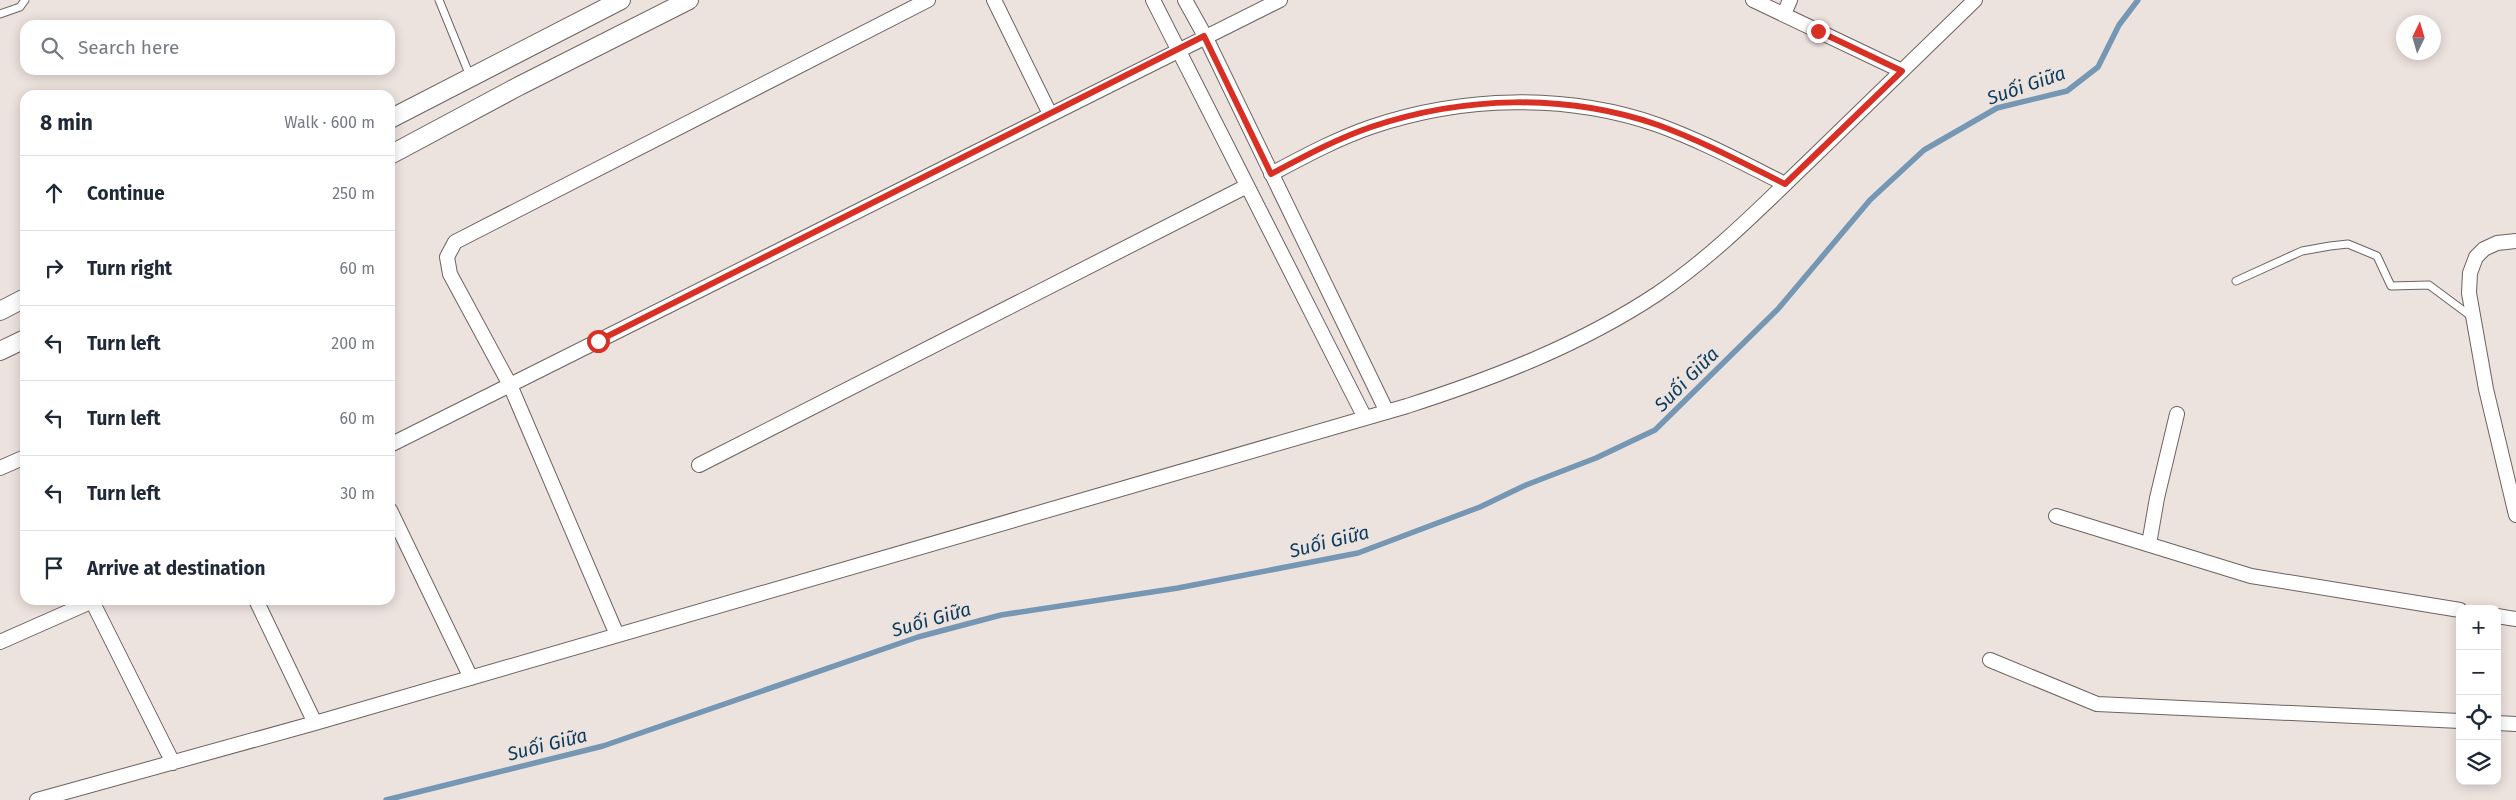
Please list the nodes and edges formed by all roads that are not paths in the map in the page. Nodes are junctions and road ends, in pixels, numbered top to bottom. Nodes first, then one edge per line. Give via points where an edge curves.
1 (25, 0) edge
2 (440, 0) edge
3 (621, 0) edge
4 (689, 0) edge
5 (928, 0) edge
6 (994, 0) edge
7 (1153, 0) edge
8 (1185, 0) edge
9 (1280, 0) edge
10 (1754, 0) edge
11 (1790, 0) edge
12 (1975, 0) edge
13 (0, 14) edge
14 (1784, 14) junction
15 (1204, 36) junction
16 (1177, 50) junction
17 (1902, 71) junction
18 (471, 79) junction
19 (1050, 114) junction
20 (395, 117) edge
21 (395, 152) edge
22 (1271, 174) junction
23 (1785, 184) junction
24 (1247, 186) junction
25 (2516, 241) edge
26 (2236, 281) dead end
27 (20, 301) edge
28 (0, 311) edge
29 (2474, 319) junction
30 (20, 341) edge
31 (0, 351) edge
32 (510, 385) junction
33 (1386, 412) junction
34 (2178, 414) dead end
35 (1365, 418) junction
36 (395, 442) edge
37 (20, 459) edge
38 (699, 465) dead end
39 (0, 468) edge
40 (2516, 515) edge
41 (2056, 516) dead end
42 (395, 520) edge
43 (2149, 544) junction
44 (85, 605) edge
45 (96, 605) edge
46 (258, 605) edge
47 (2456, 609) edge
48 (2501, 617) edge
49 (2516, 619) edge
50 (617, 635) junction
51 (0, 642) edge
52 (1990, 660) dead end
53 (471, 678) junction
54 (2456, 721) edge
55 (315, 723) junction
56 (2501, 723) edge
57 (2516, 724) edge
58 (173, 763) junction
59 (37, 800) edge

1 - 13 lane via 20,7
2 - 18 lane
3 - 18 street
4 - 21 street
5 - 32 street via 455,242 447,257 450,274
6 - 19 street
7 - 16 street
8 - 15 street
9 - 15 street
10 - 14 street
11 - 14 street
12 - 17 street
14 - 17 street
15 - 16 street
15 - 22 street
16 - 19 street
16 - 24 street
17 - 23 street
18 - 20 street
19 - 32 street
22 - 23 street via 1341,139 1399,119 1458,106 1519,102 1589,108 1656,124
22 - 33 street
23 - 33 street via 1704,259 1625,314 1498,375
24 - 35 street
24 - 38 street
25 - 29 street via 2497,243 2476,257 2470,273 2469,292
26 - 29 lane via 2302,251 2348,244 2377,256 2390,286 2429,284
27 - 28 street
29 - 40 street via 2486,388
30 - 31 street
32 - 36 street
32 - 50 street
33 - 35 street
34 - 43 street
35 - 50 street
37 - 39 street
41 - 43 street
42 - 53 street
43 - 47 street via 2251,576
44 - 51 street
45 - 58 street
46 - 55 street
48 - 49 street
50 - 53 street
52 - 54 street via 2097,704
53 - 55 street
55 - 58 street
56 - 57 street
58 - 59 street

